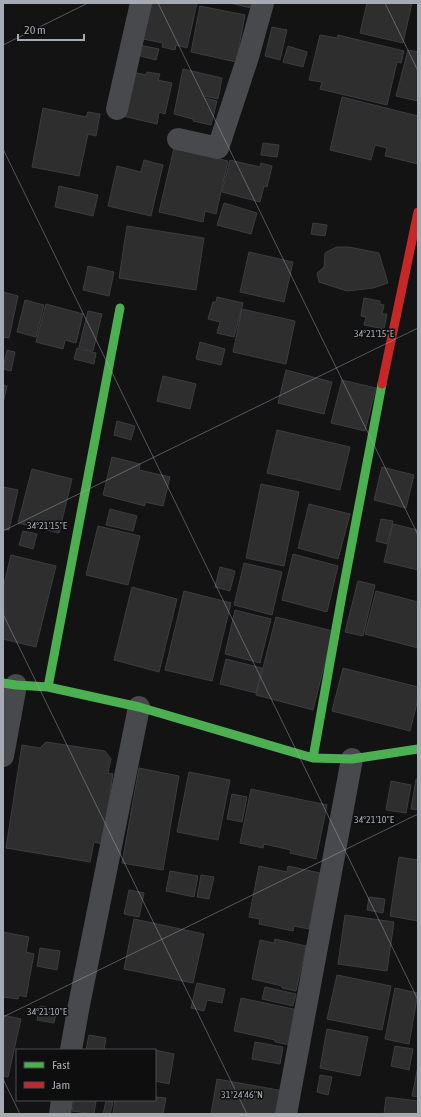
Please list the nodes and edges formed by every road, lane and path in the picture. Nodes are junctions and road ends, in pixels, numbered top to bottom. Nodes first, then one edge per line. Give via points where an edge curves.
1 (141, 3) edge
2 (263, 3) edge
3 (117, 109) dead end
4 (178, 139) dead end
5 (418, 212) edge
6 (120, 308) dead end
7 (10, 684) edge
8 (48, 686) junction
9 (139, 707) junction
10 (418, 749) edge
11 (3, 756) edge
12 (313, 758) junction
13 (352, 759) junction
14 (71, 1049) edge
15 (62, 1101) edge
16 (60, 1114) edge
17 (286, 1114) edge

1 - 3 street
2 - 4 street via 218,148
5 - 12 street via 338,614
6 - 8 street
7 - 8 street
7 - 11 street
8 - 9 street
9 - 12 street
9 - 14 street
10 - 13 street
12 - 13 street
13 - 17 street
15 - 16 street

